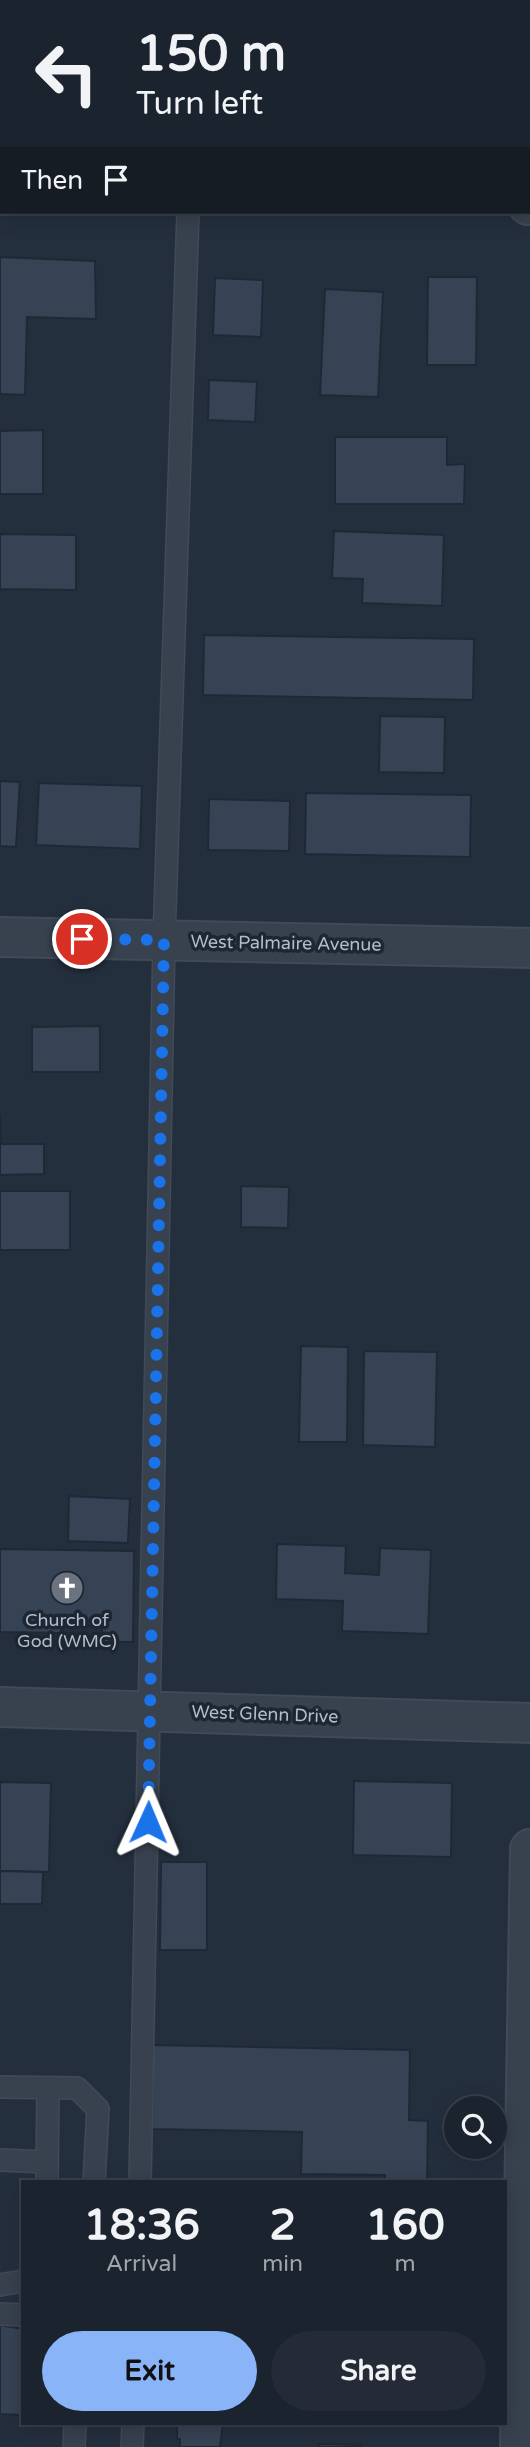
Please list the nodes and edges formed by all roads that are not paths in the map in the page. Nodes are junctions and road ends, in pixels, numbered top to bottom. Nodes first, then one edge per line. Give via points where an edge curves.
1 (188, 214) edge
2 (0, 937) edge
3 (164, 940) junction
4 (530, 948) edge
5 (0, 1707) edge
6 (150, 1711) junction
7 (530, 1723) edge
8 (530, 1849) edge
9 (0, 2087) edge
10 (48, 2088) junction
11 (0, 2160) edge
12 (47, 2172) edge
13 (94, 2180) edge
14 (140, 2180) edge
15 (21, 2281) edge
16 (0, 2285) edge
17 (0, 2314) edge
18 (21, 2315) edge
19 (75, 2425) edge
20 (133, 2425) edge
21 (74, 2447) edge
22 (132, 2447) edge
23 (520, 2447) edge

1 - 3 lane
2 - 3 street, West Palmaire Avenue
3 - 4 street, West Palmaire Avenue
3 - 6 lane
5 - 6 street, West Glenn Drive
6 - 7 street, West Glenn Drive
6 - 14 lane
8 - 23 street
9 - 10 lane
10 - 12 lane
10 - 13 lane via 77,2088 98,2109
11 - 12 lane
15 - 16 lane
17 - 18 lane
19 - 21 lane
20 - 22 lane

